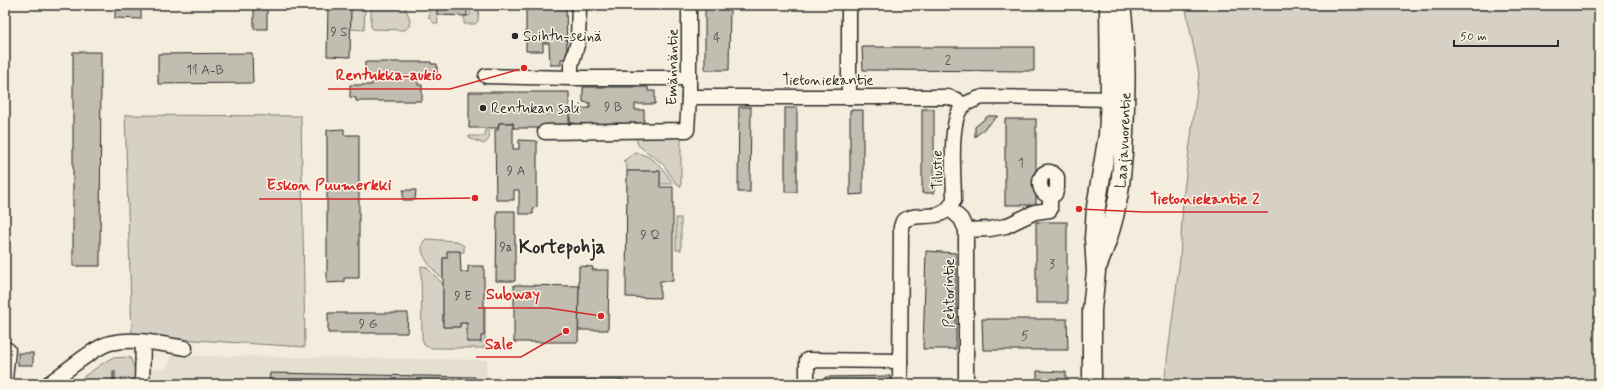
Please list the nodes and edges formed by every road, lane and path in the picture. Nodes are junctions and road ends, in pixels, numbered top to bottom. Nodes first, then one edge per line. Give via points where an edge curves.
1 (579, 5) edge
2 (689, 5) edge
3 (849, 5) edge
4 (1108, 5) edge
5 (1122, 5) edge
6 (486, 76) dead end
7 (571, 78) junction
8 (689, 78) junction
9 (689, 96) junction
10 (849, 97) junction
11 (1118, 99) junction
12 (963, 106) junction
13 (545, 132) dead end
14 (1050, 196) dead end
15 (950, 209) junction
16 (966, 230) junction
17 (143, 342) junction
18 (185, 348) dead end
19 (8, 350) dead end
20 (900, 361) junction
21 (5, 379) edge
22 (48, 384) edge
23 (142, 384) edge
24 (807, 384) edge
25 (900, 384) edge
26 (966, 384) edge
27 (1092, 384) edge

1 - 7 street via 578,42 571,65
2 - 8 street, Emännäntie
3 - 10 street
4 - 11 main road, Laajavuorentie
5 - 11 main road, Laajavuorentie via 1126,50
6 - 7 street
7 - 8 street
8 - 9 street, Emännäntie
9 - 10 street, Tietoniekantie
9 - 13 street, Emännäntie via 687,130
10 - 12 street, Tietoniekantie via 948,97 957,100
11 - 12 street via 983,97
11 - 27 main road, Laajavuorentie via 1122,173 1108,239 1096,271 1092,310
12 - 15 street, Tilustie via 956,118 954,131 954,200
14 - 16 street via 1050,210 1035,212 1006,226
15 - 16 street via 961,219
15 - 20 street, Tilustie via 945,213 930,216 909,216 901,227
16 - 26 street, Pehtorintie
17 - 18 street
17 - 22 street via 105,345
17 - 23 street
19 - 21 street
20 - 24 street via 808,360
20 - 25 street

